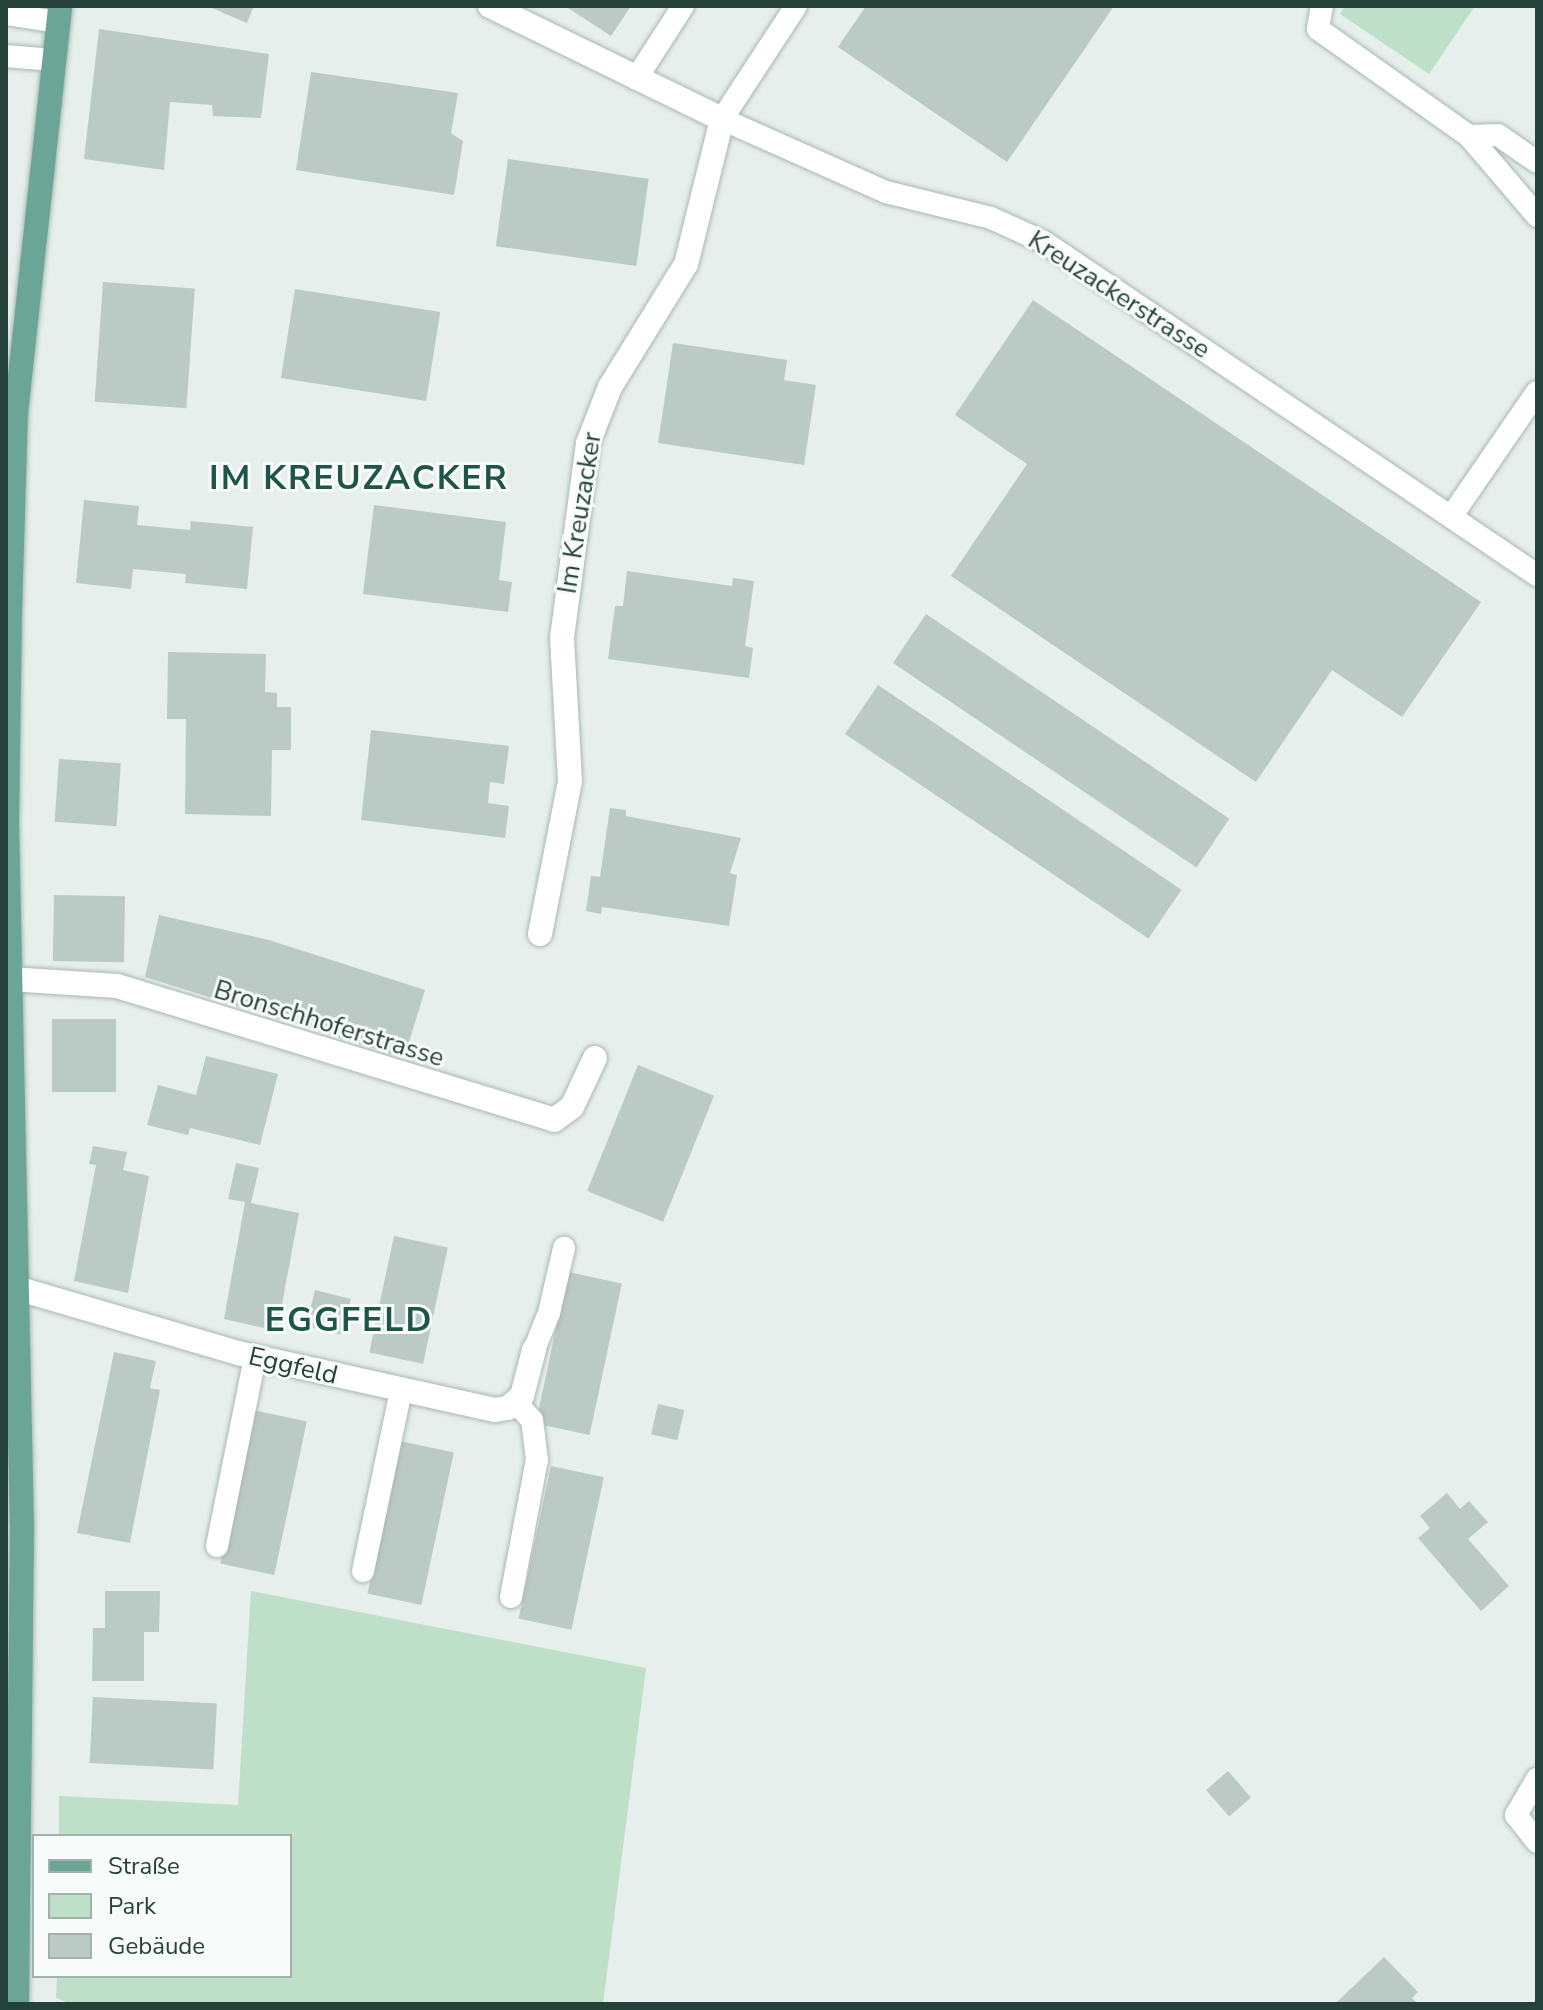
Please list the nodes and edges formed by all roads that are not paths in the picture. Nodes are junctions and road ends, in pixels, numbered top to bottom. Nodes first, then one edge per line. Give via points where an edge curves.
1 (683, 6) edge
2 (796, 6) edge
3 (1322, 6) edge
4 (503, 9) edge
5 (6, 14) edge
6 (59, 14) edge
7 (6, 56) edge
8 (54, 60) junction
9 (636, 79) junction
10 (722, 119) junction
11 (1469, 136) junction
12 (1537, 162) edge
13 (1537, 216) edge
14 (1537, 392) edge
15 (11, 413) edge
16 (1453, 514) junction
17 (1537, 575) edge
18 (7, 744) edge
19 (540, 934) dead end
20 (10, 979) junction
21 (595, 1058) dead end
22 (9, 1071) edge
23 (564, 1248) dead end
24 (16, 1288) junction
25 (534, 1350) joint
26 (255, 1357) junction
27 (401, 1391) junction
28 (516, 1403) junction
29 (14, 1528) edge
30 (217, 1546) dead end
31 (363, 1571) dead end
32 (511, 1597) dead end
33 (1537, 1779) edge
34 (1537, 1842) edge
35 (17, 2004) edge

1 - 9 lane
2 - 10 lane
3 - 11 lane via 1318,29
4 - 9 street, Kreuzackerstrasse
5 - 6 lane
6 - 8 main road
7 - 8 lane
8 - 15 main road
9 - 10 street, Kreuzackerstrasse
10 - 16 lane, Kreuzackerstrasse via 886,192 991,218 1044,242
10 - 19 street, Im Kreuzacker via 686,264 610,387 588,443 562,638 570,781
11 - 12 lane via 1498,135
11 - 13 lane
14 - 16 lane
15 - 18 main road
16 - 17 lane, Kreuzackerstrasse
18 - 20 main road
20 - 21 street, Bronschhoferstrasse via 117,986 554,1120 572,1107
20 - 22 main road
22 - 24 main road
23 - 25 lane
24 - 26 street, Eggfeld
24 - 29 main road
25 - 28 street
26 - 27 street, Eggfeld
26 - 30 lane
27 - 28 street, Eggfeld via 495,1410
27 - 31 lane
28 - 32 lane via 532,1420 537,1460
29 - 35 main road
33 - 34 lane via 1516,1815

